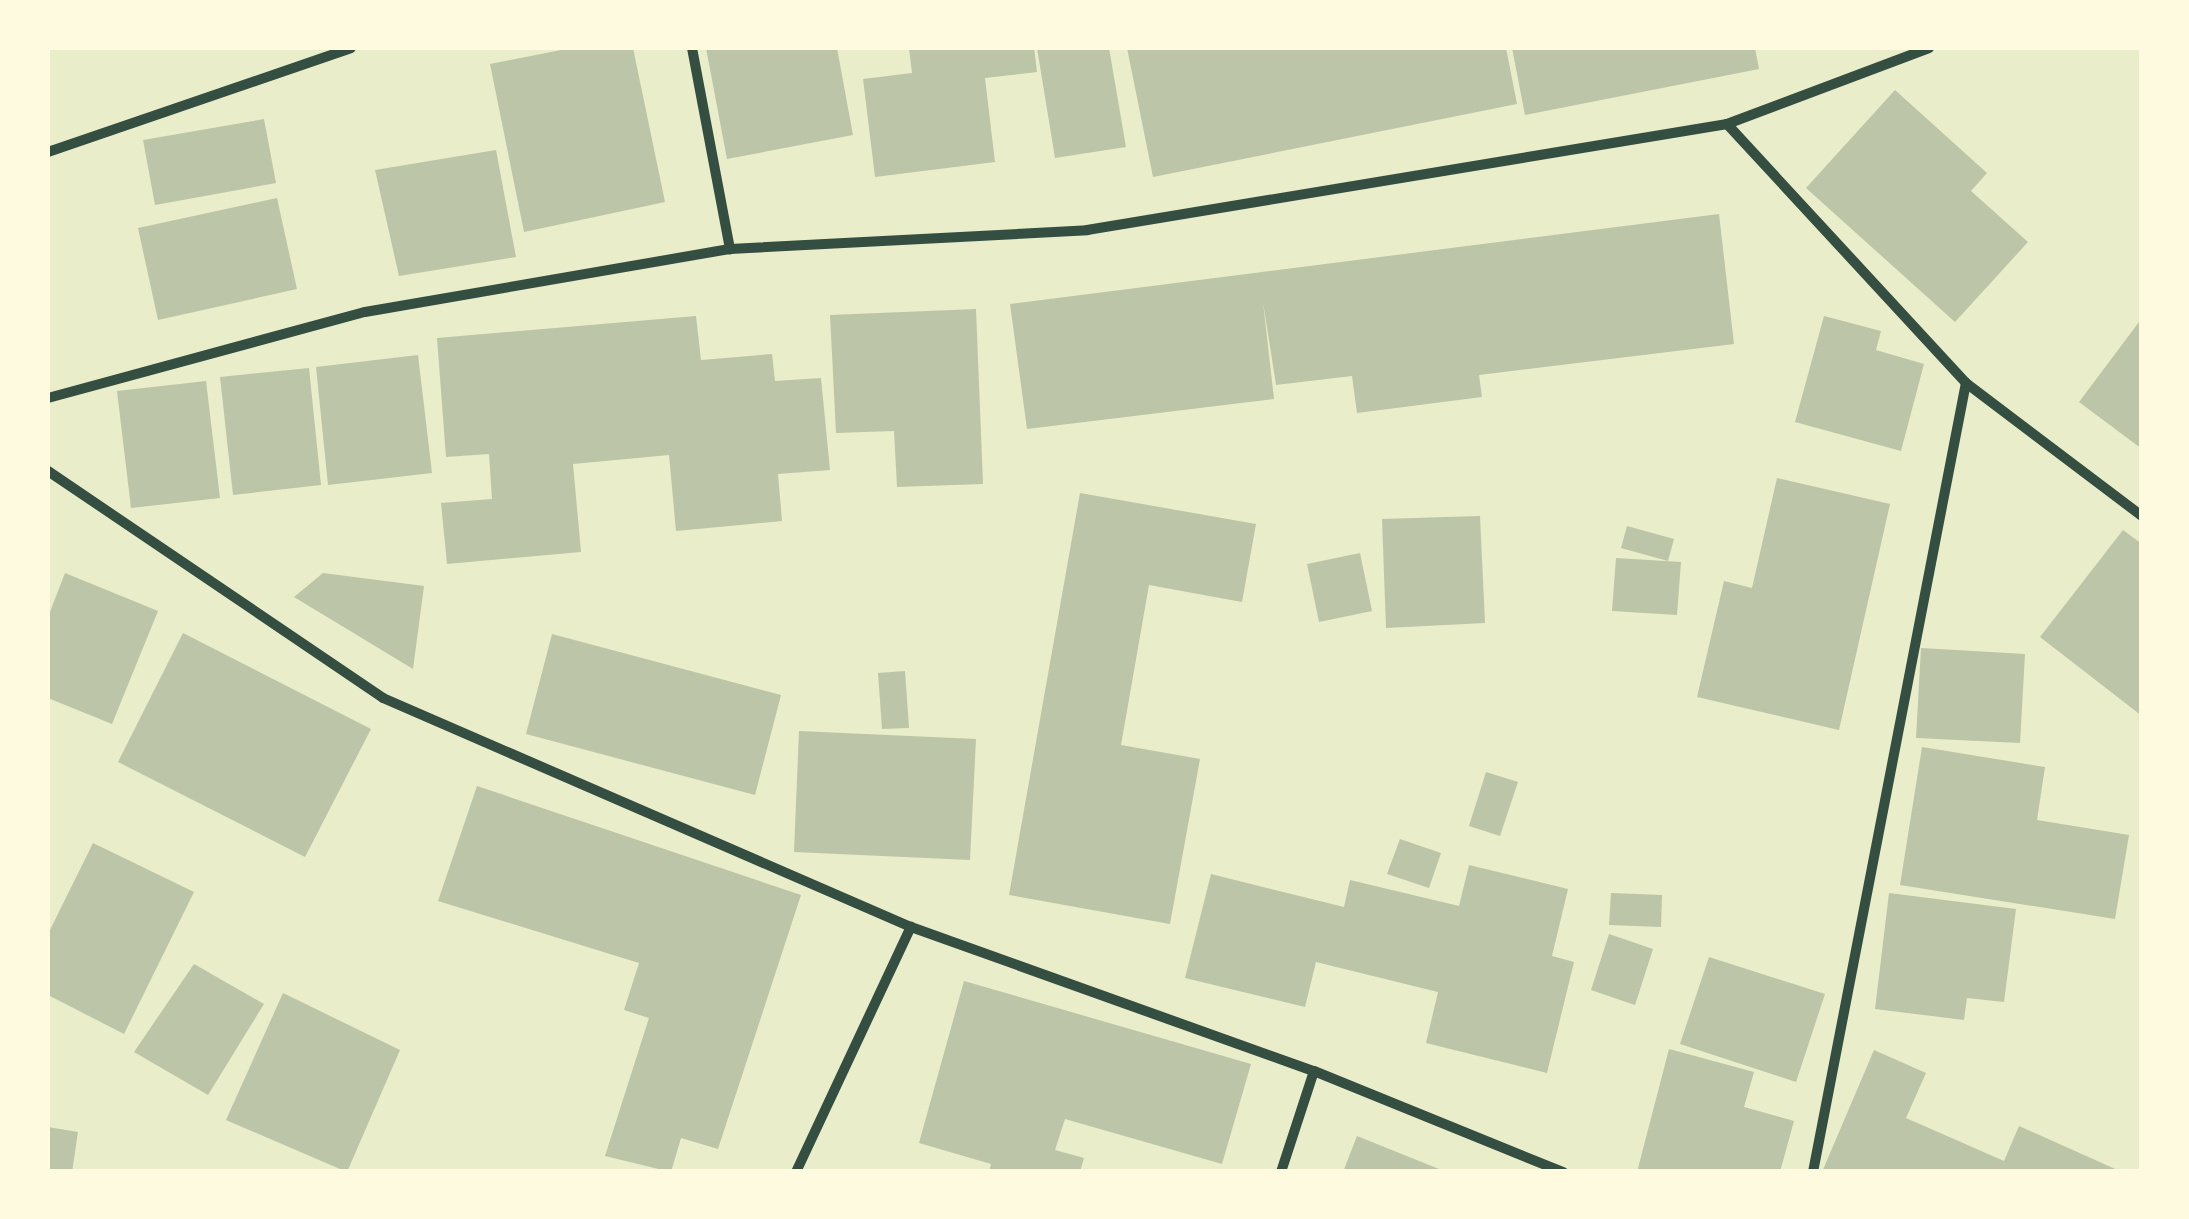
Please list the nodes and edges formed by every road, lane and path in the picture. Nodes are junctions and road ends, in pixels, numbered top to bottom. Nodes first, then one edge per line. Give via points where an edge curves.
1 (351, 48) edge
2 (692, 48) edge
3 (1929, 48) edge
4 (1727, 124) junction
5 (48, 152) edge
6 (730, 249) junction
7 (1966, 384) junction
8 (48, 398) edge
9 (48, 470) edge
10 (2142, 516) edge
11 (911, 927) junction
12 (1314, 1071) junction
13 (796, 1172) edge
14 (1281, 1172) edge
15 (1562, 1172) edge
16 (1813, 1172) edge

1 - 5 street
2 - 6 street
3 - 4 street
4 - 6 street via 1087,230
4 - 7 street
6 - 8 street via 365,312
7 - 10 street
7 - 16 street
9 - 11 street via 384,698
11 - 12 street
11 - 13 street
12 - 14 street
12 - 15 street

